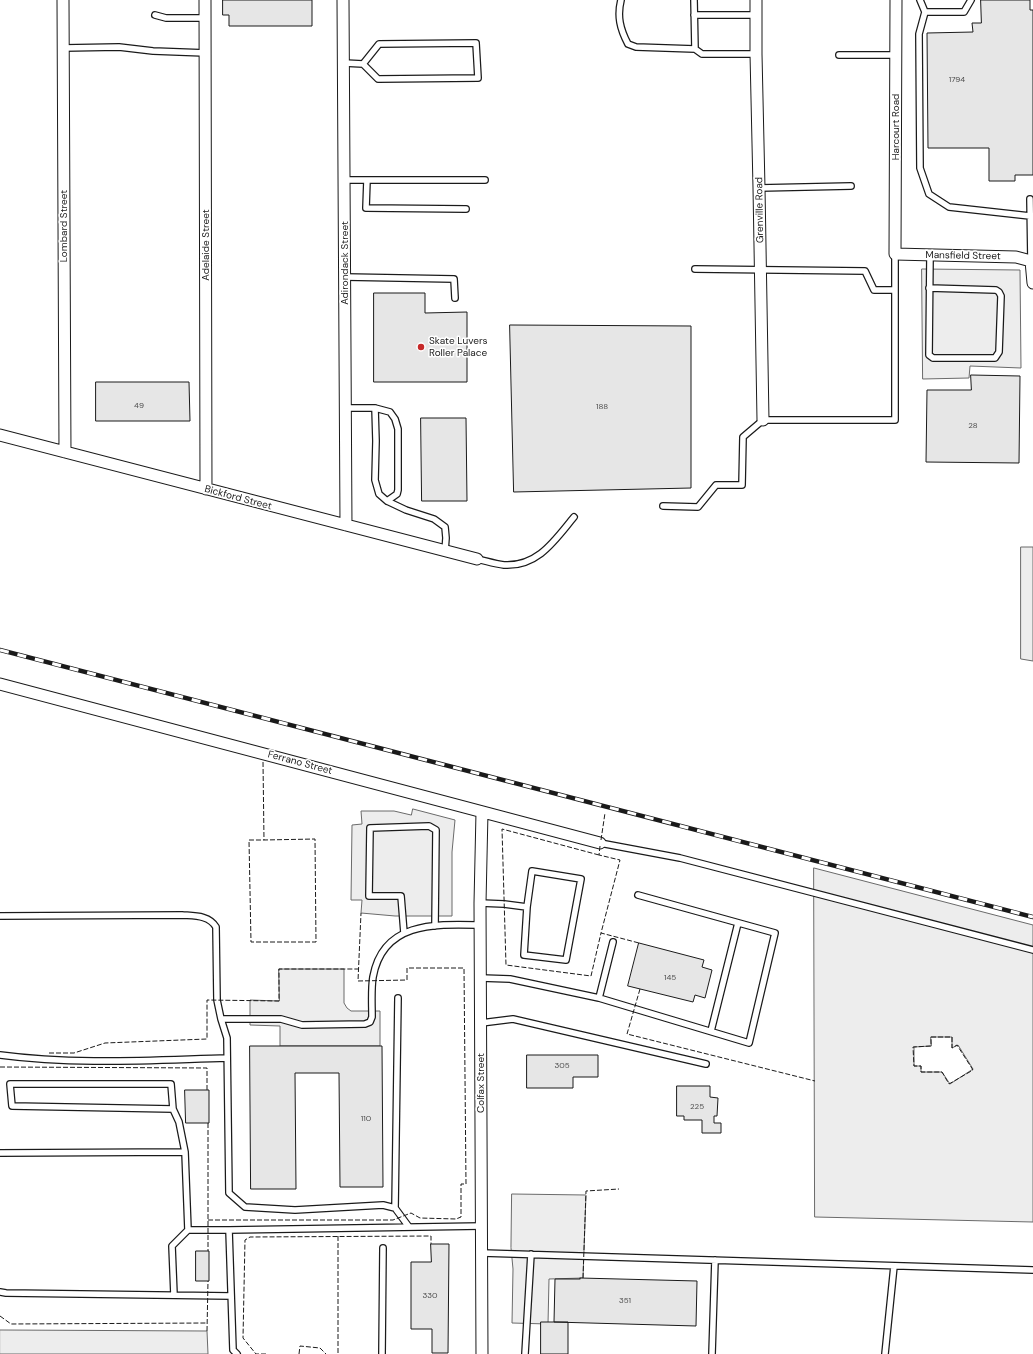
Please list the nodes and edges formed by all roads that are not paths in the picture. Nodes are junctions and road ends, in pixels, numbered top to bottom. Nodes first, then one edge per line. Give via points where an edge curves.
1 (63, 0) edge
2 (205, 0) edge
3 (343, 0) edge
4 (622, 0) edge
5 (694, 0) edge
6 (756, 0) edge
7 (896, 0) edge
8 (920, 0) edge
9 (971, 0) edge
10 (925, 12) junction
11 (694, 14) junction
12 (155, 15) dead end
13 (756, 15) junction
14 (205, 18) junction
15 (64, 48) junction
16 (695, 49) junction
17 (206, 53) junction
18 (756, 54) junction
19 (839, 55) dead end
20 (896, 55) junction
21 (344, 63) junction
22 (363, 64) junction
23 (344, 180) junction
24 (367, 180) junction
25 (485, 180) dead end
26 (851, 186) dead end
27 (759, 188) junction
28 (1030, 198) dead end
29 (466, 209) dead end
30 (1030, 216) junction
31 (895, 254) junction
32 (930, 255) junction
33 (1031, 261) junction
34 (695, 269) dead end
35 (761, 271) junction
36 (345, 277) junction
37 (1033, 283) edge
38 (929, 288) junction
39 (895, 290) junction
40 (455, 298) dead end
41 (345, 408) junction
42 (375, 408) junction
43 (763, 420) junction
44 (0, 435) edge
45 (65, 452) junction
46 (206, 489) junction
47 (387, 501) junction
48 (663, 506) dead end
49 (574, 517) dead end
50 (346, 525) junction
51 (445, 551) junction
52 (476, 559) joint
53 (0, 684) edge
54 (482, 812) junction
55 (600, 843) joint
56 (638, 895) dead end
57 (480, 903) junction
58 (527, 906) junction
59 (0, 916) edge
60 (738, 923) junction
61 (435, 926) junction
62 (480, 926) junction
63 (404, 933) junction
64 (613, 942) dead end
65 (1033, 950) edge
66 (481, 978) junction
67 (398, 998) dead end
68 (599, 998) junction
69 (221, 1019) junction
70 (481, 1023) junction
71 (711, 1031) junction
72 (0, 1055) edge
73 (227, 1058) junction
74 (706, 1064) dead end
75 (173, 1109) junction
76 (185, 1152) junction
77 (0, 1153) edge
78 (395, 1208) junction
79 (482, 1226) junction
80 (408, 1227) junction
81 (188, 1230) junction
82 (229, 1230) junction
83 (383, 1248) dead end
84 (482, 1253) junction
85 (531, 1254) junction
86 (715, 1260) junction
87 (894, 1266) junction
88 (1033, 1270) edge
89 (0, 1292) edge
90 (174, 1295) junction
91 (231, 1296) junction
92 (237, 1354) edge
93 (382, 1354) edge
94 (482, 1354) edge
95 (525, 1354) edge
96 (712, 1354) edge
97 (885, 1354) edge

1 - 15 street, Lombard Street
2 - 14 street, Adelaide Street
3 - 21 street, Adirondack Street
4 - 16 lane via 619,10 621,31 628,44 636,47
5 - 11 lane
6 - 13 street, Grenville Road
7 - 20 street, Harcourt Road
8 - 10 lane
9 - 10 lane via 964,12
10 - 30 lane via 919,34 920,168 929,194 949,207
11 - 13 lane
11 - 16 lane
12 - 14 lane via 166,18
13 - 18 street, Grenville Road
14 - 17 street, Adelaide Street
15 - 17 lane via 119,47
15 - 45 street, Lombard Street
16 - 18 lane via 702,54
17 - 46 street, Adelaide Street
18 - 27 street, Grenville Road
19 - 20 lane
20 - 31 street, Harcourt Road
21 - 22 lane
21 - 23 street, Adirondack Street
22 - 22 lane via 378,79 478,78 476,43 379,44
23 - 24 lane
23 - 36 street, Adirondack Street
24 - 25 lane
24 - 29 lane via 366,208
26 - 27 lane
27 - 35 street, Grenville Road
28 - 30 lane
30 - 33 lane
31 - 32 street, Mansfield Street
31 - 39 lane
32 - 33 street, Mansfield Street via 1016,257
32 - 38 lane
33 - 37 street
34 - 35 lane
35 - 39 lane via 865,271 874,290
35 - 43 street, Grenville Road
36 - 40 lane via 454,279
36 - 41 street, Adirondack Street
38 - 38 lane via 928,355 932,358 995,358 999,352 999,292
39 - 43 lane via 896,420
41 - 42 lane
41 - 50 street, Adirondack Street
42 - 47 lane via 375,480 379,494
42 - 47 lane via 390,412 398,429 398,490 397,494
43 - 48 lane via 743,437 742,485 716,484 698,507
44 - 45 street, Bickford Street
45 - 46 street, Bickford Street
46 - 50 street, Bickford Street
47 - 51 lane via 434,519 445,527
49 - 52 lane via 549,548 527,562 505,565
50 - 51 street, Bickford Street
51 - 52 street, Bickford Street
53 - 54 street, Ferrano Street
54 - 55 street, Ferrano Street
54 - 57 street, Colfax Street
55 - 65 lane via 680,858
56 - 60 lane
57 - 58 lane
57 - 62 street, Colfax Street
58 - 58 lane via 524,955 566,960 581,879 532,871
59 - 69 lane via 182,915 213,921 216,927 217,1000
60 - 71 lane
60 - 71 lane via 775,933 749,1043
61 - 62 lane
61 - 63 lane
61 - 63 lane via 436,830 429,826 370,828 369,896 401,896
62 - 66 street, Colfax Street
63 - 69 lane via 393,939 382,952 373,977 370,1022 302,1025 281,1019
64 - 68 lane
66 - 68 lane via 510,979
66 - 70 street, Colfax Street
67 - 78 lane
68 - 71 lane
69 - 73 lane via 227,1038
70 - 74 lane via 513,1019
70 - 79 street, Colfax Street
72 - 73 lane via 83,1062
73 - 78 lane via 229,1192 245,1207 295,1210 383,1205
75 - 75 lane via 12,1106 10,1084 172,1084
75 - 76 lane via 179,1122
76 - 77 lane
76 - 81 lane
78 - 80 lane
79 - 80 lane
79 - 84 street, Colfax Street
80 - 82 lane
81 - 82 lane
81 - 90 lane via 172,1246
82 - 91 lane
83 - 93 lane
84 - 85 lane
84 - 94 street, Colfax Street
85 - 86 lane
85 - 95 lane
86 - 87 lane
86 - 96 lane
87 - 88 lane
87 - 97 lane
89 - 90 lane
90 - 91 lane
91 - 92 lane via 233,1350

